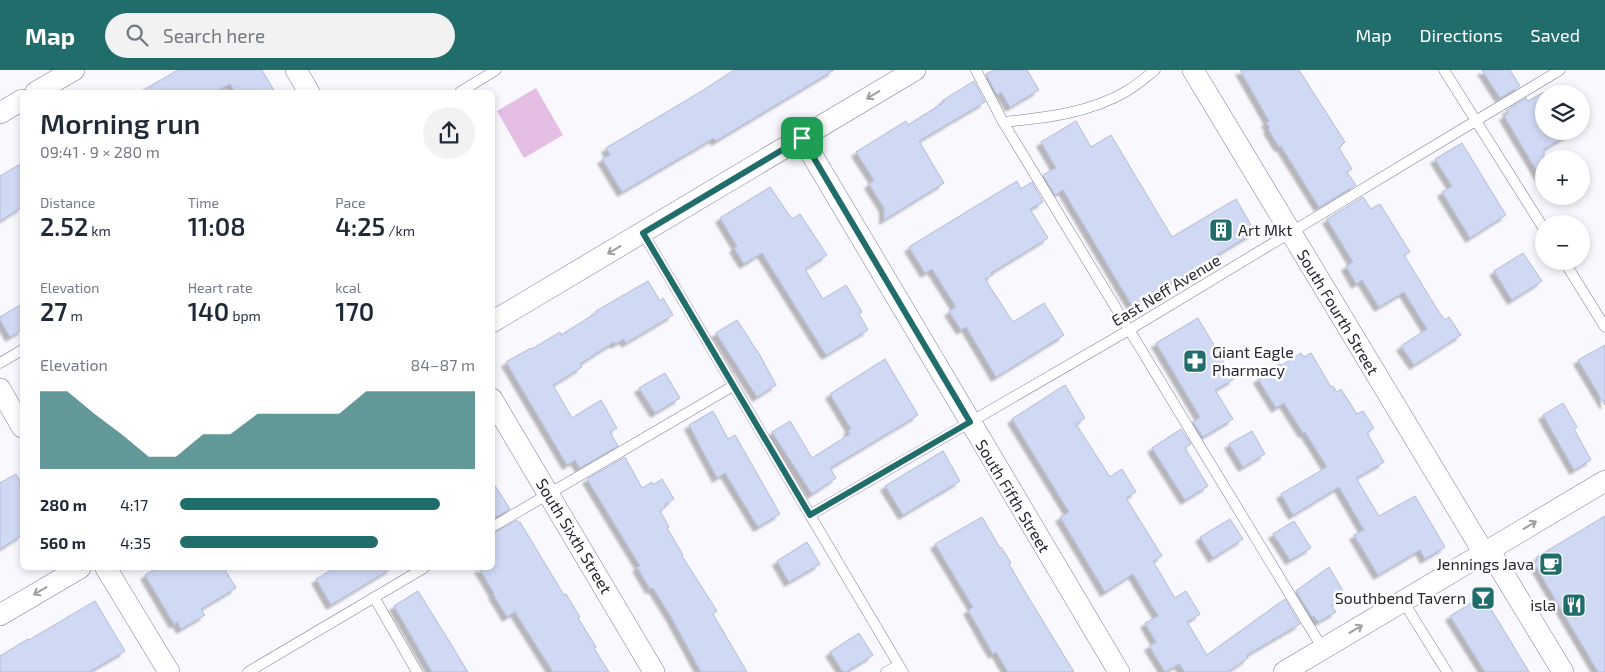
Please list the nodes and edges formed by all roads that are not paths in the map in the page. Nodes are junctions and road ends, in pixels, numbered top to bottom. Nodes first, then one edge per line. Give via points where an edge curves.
1 (74, 70) edge
2 (296, 70) edge
3 (496, 70) edge
4 (915, 70) edge
5 (976, 70) edge
6 (1155, 70) edge
7 (1193, 70) edge
8 (1444, 70) edge
9 (1560, 70) edge
10 (39, 90) edge
11 (308, 90) edge
12 (463, 90) edge
13 (20, 101) edge
14 (0, 113) edge
15 (1003, 122) junction
16 (1476, 122) junction
17 (802, 138) junction
18 (1535, 215) edge
19 (643, 233) junction
20 (1290, 233) junction
21 (1570, 270) edge
22 (495, 320) edge
23 (1605, 327) edge
24 (1129, 330) junction
25 (20, 351) edge
26 (0, 363) edge
27 (733, 386) junction
28 (0, 390) edge
29 (495, 404) edge
30 (970, 422) junction
31 (20, 424) edge
32 (1605, 481) edge
33 (548, 493) junction
34 (810, 515) junction
35 (495, 525) edge
36 (1486, 552) junction
37 (77, 570) edge
38 (107, 570) edge
39 (421, 570) edge
40 (374, 597) junction
41 (1403, 601) junction
42 (0, 614) edge
43 (1324, 648) junction
44 (901, 668) edge
45 (168, 672) edge
46 (248, 672) edge
47 (417, 672) edge
48 (654, 672) edge
49 (886, 672) edge
50 (1119, 672) edge
51 (1284, 672) edge
52 (1447, 672) edge
53 (1563, 672) edge

1 - 10 street
2 - 11 street
3 - 12 lane
4 -> 17 street
5 - 15 lane
6 - 15 lane via 1126,91 1087,108 1044,118
7 - 20 street, South Fourth Street
8 - 16 lane
9 - 16 lane, East Neff Avenue
13 - 14 street
15 - 24 lane
16 - 18 lane
16 - 20 lane, East Neff Avenue
17 - 19 street
17 - 30 street, South Fifth Street
19 -> 22 street
19 - 27 lane
20 - 24 lane, East Neff Avenue
20 - 36 street, South Fourth Street
21 - 23 lane
24 - 30 lane, East Neff Avenue
24 - 43 lane
25 - 26 lane
27 - 33 lane
27 - 34 lane
28 - 31 street
29 - 33 street, South Sixth Street
30 - 34 lane, East Neff Avenue
30 - 50 street, South Fifth Street
36 -> 32 street
33 - 35 lane
33 - 48 street, South Sixth Street
34 - 44 lane
36 - 41 street
36 - 53 street, South Fourth Street
37 -> 42 street
38 - 45 street
39 - 40 lane
40 - 46 lane
40 - 47 lane
43 -> 41 street
41 - 52 lane
43 - 51 street
44 - 49 lane

